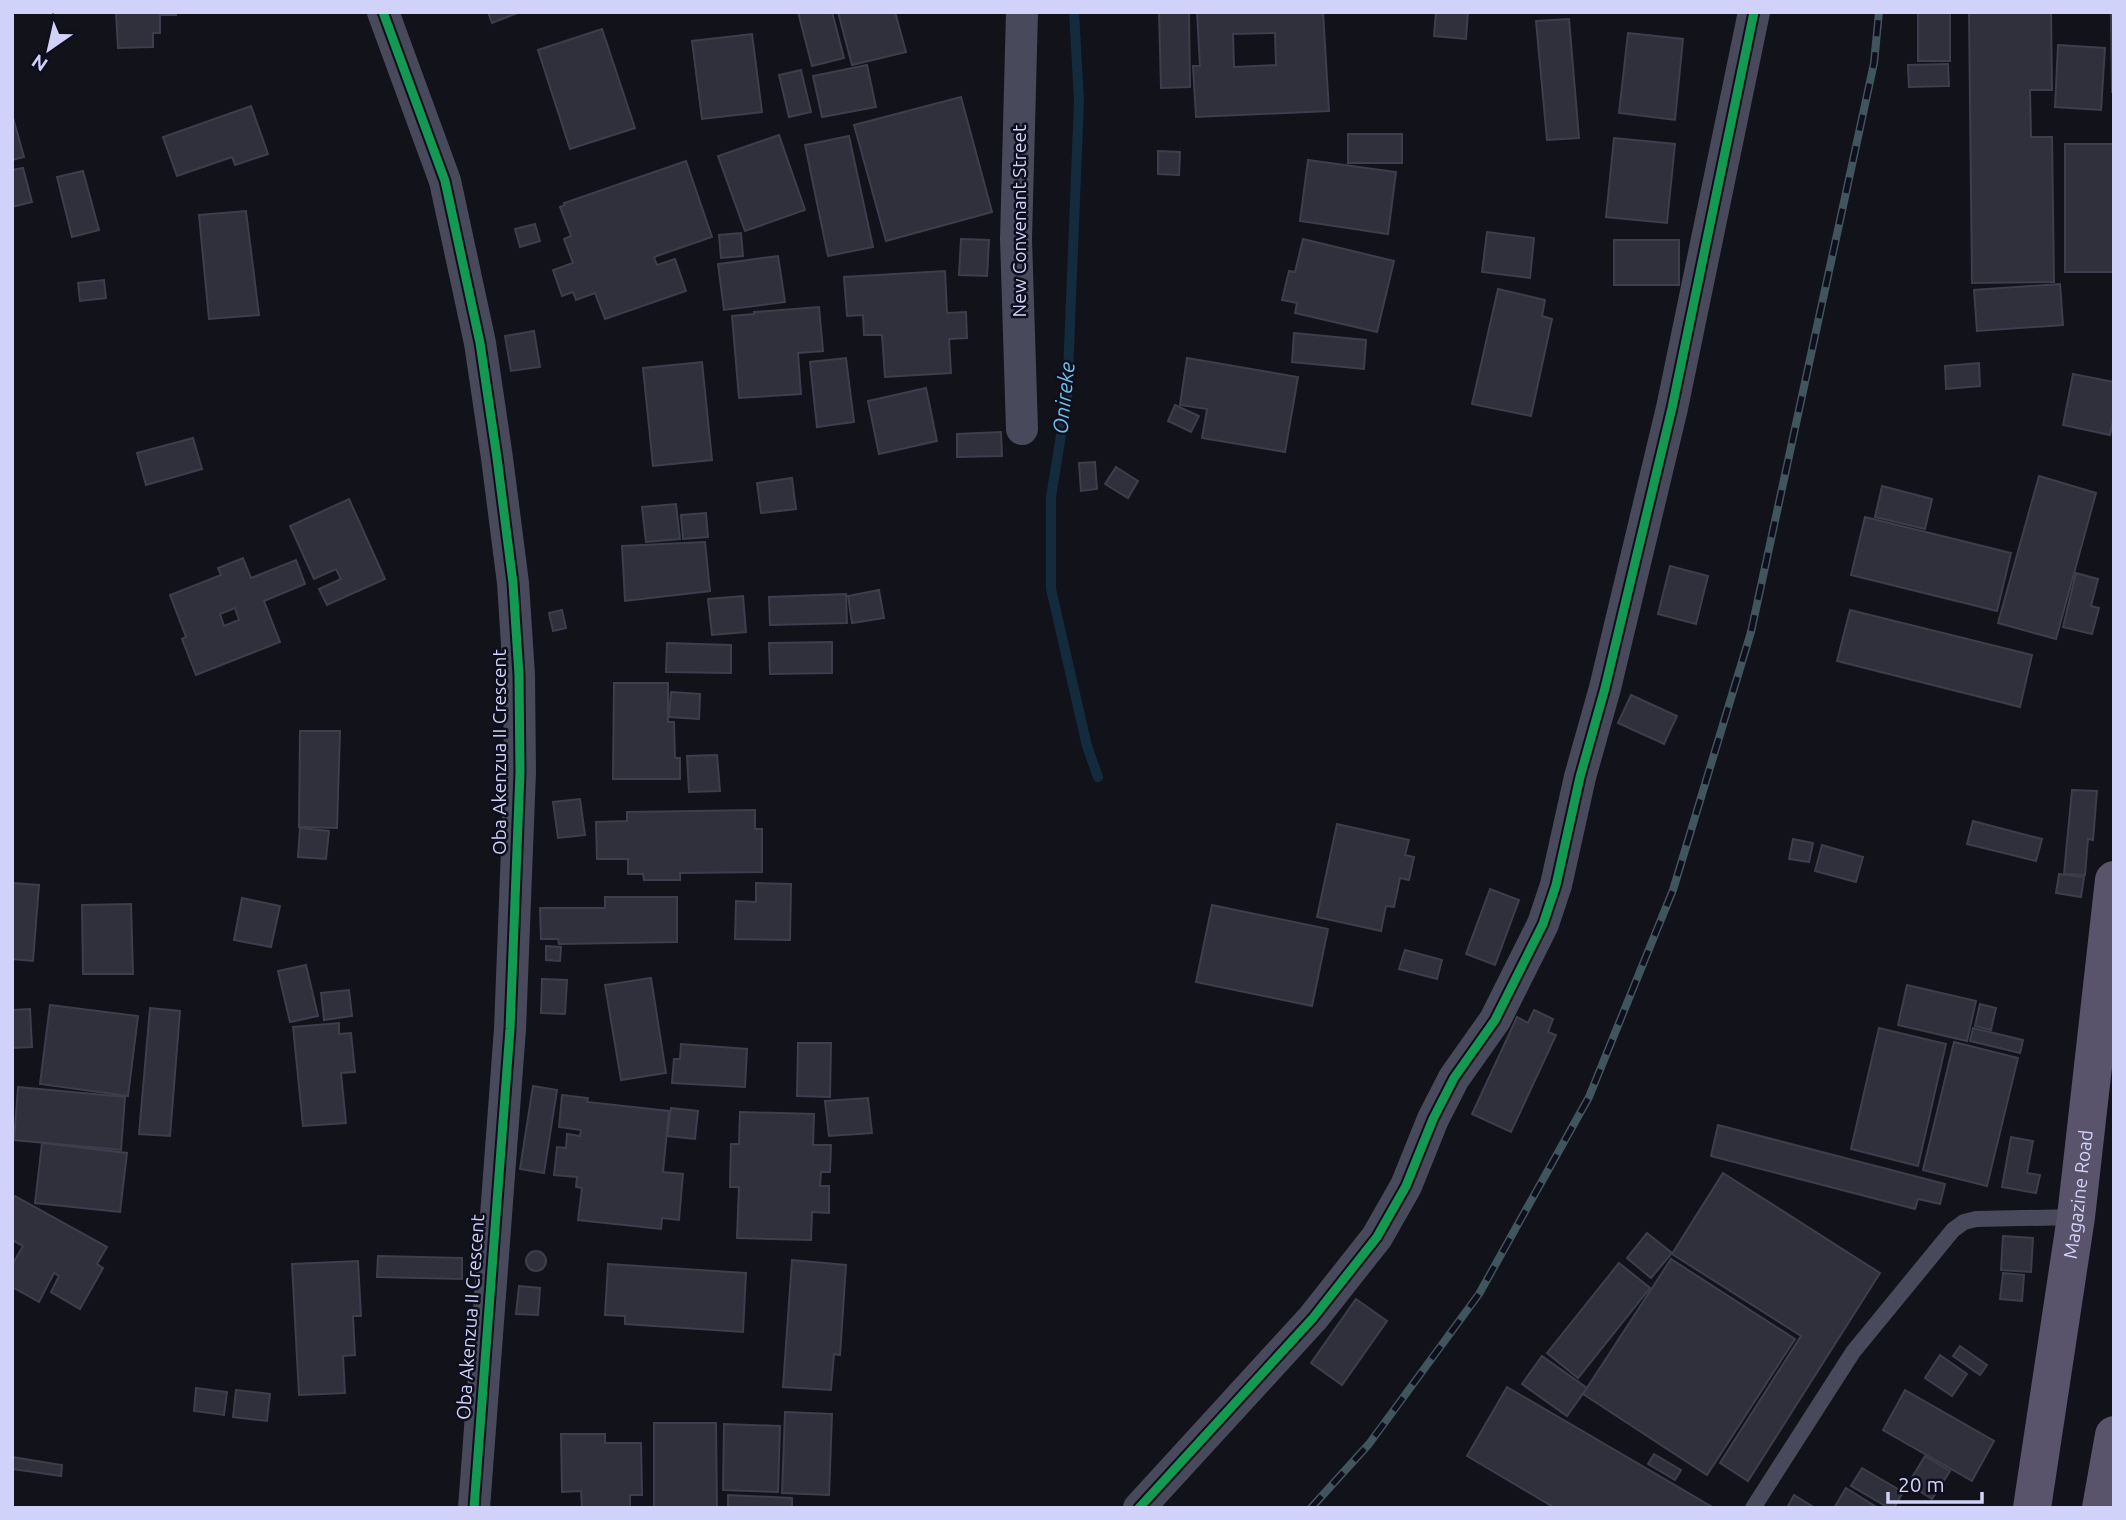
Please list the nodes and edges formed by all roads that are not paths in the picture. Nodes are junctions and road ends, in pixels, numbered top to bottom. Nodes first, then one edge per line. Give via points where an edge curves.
1 (383, 12) edge
2 (1022, 12) edge
3 (1755, 12) edge
4 (1022, 429) dead end
5 (2114, 880) edge
6 (2076, 1217) junction
7 (2114, 1434) edge
8 (474, 1508) edge
9 (1139, 1508) edge
10 (1753, 1508) edge
11 (2032, 1508) edge
12 (2101, 1508) edge

1 - 8 street, Oba Akenzua II Crescent via 445,181 480,342 513,583 519,675 510,1029
2 - 4 street, New Convenant Street via 1016,239
3 - 9 street via 1669,421 1543,924 1494,1020 1454,1078 1406,1186 1377,1237 1313,1318
5 - 6 main road, Magazine Road
6 - 10 lane via 1976,1219 1953,1230 1853,1352
6 - 11 main road, Magazine Road
7 - 12 main road

